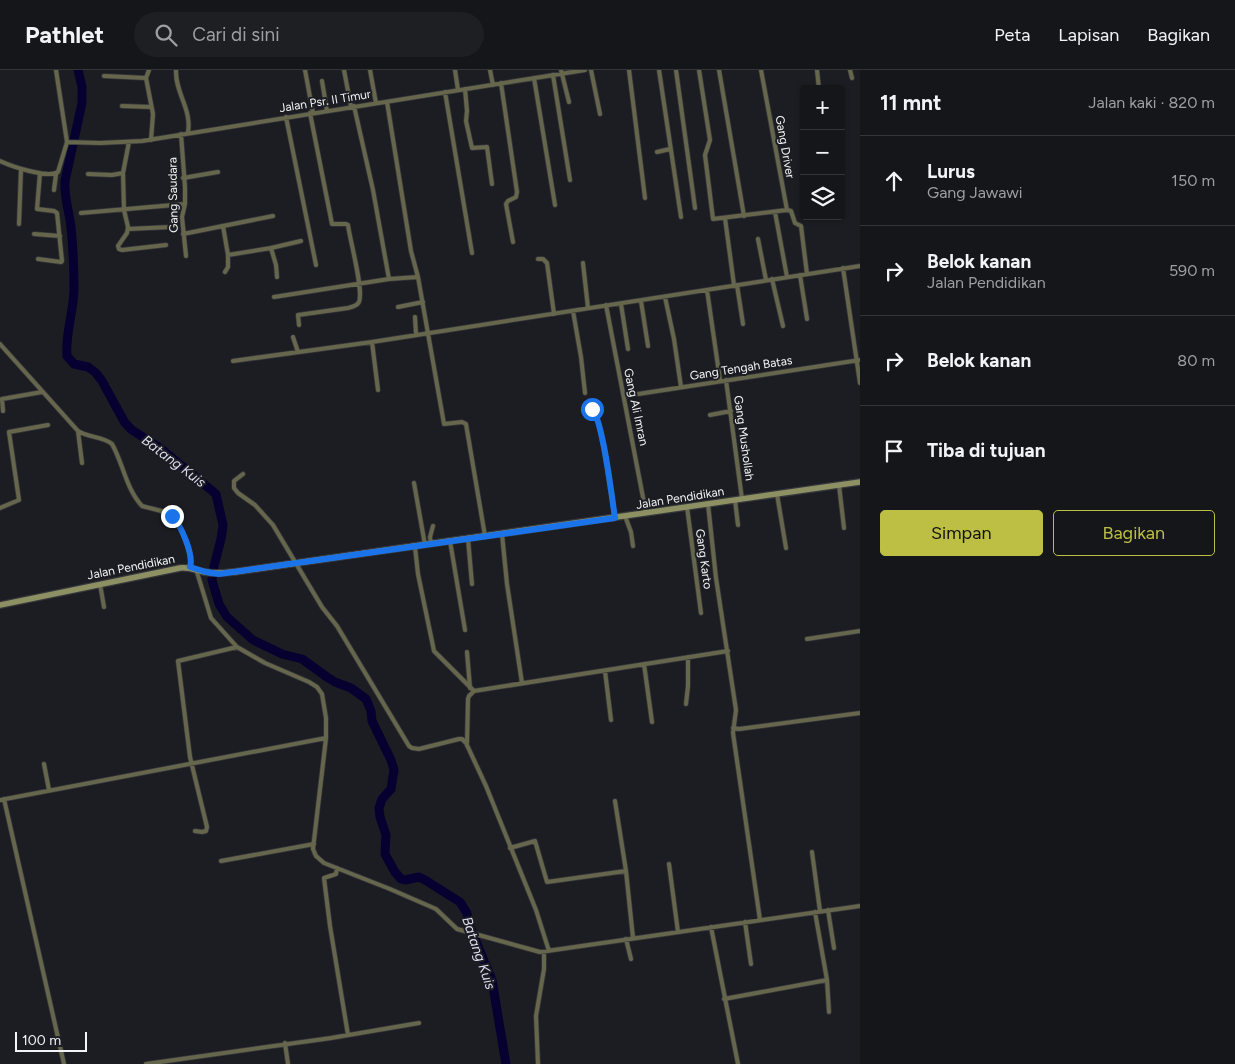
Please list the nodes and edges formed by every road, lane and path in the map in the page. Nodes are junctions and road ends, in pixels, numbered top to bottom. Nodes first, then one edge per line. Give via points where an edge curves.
1 (56, 70) edge
2 (149, 70) edge
3 (176, 70) edge
4 (305, 70) edge
5 (344, 70) edge
6 (370, 70) edge
7 (455, 70) edge
8 (490, 70) edge
9 (547, 70) edge
10 (580, 70) edge
11 (585, 70) edge
12 (591, 70) edge
13 (630, 70) edge
14 (659, 70) edge
15 (676, 70) edge
16 (699, 70) edge
17 (719, 70) edge
18 (761, 70) edge
19 (817, 70) edge
20 (850, 70) edge
21 (562, 72) edge
22 (104, 76) dead end
23 (551, 76) junction
24 (146, 78) junction
25 (534, 78) junction
26 (852, 78) dead end
27 (322, 81) dead end
28 (501, 83) junction
29 (493, 85) junction
30 (819, 85) edge
31 (465, 89) junction
32 (458, 90) junction
33 (445, 92) junction
34 (387, 102) junction
35 (569, 102) dead end
36 (376, 103) junction
37 (122, 106) dead end
38 (151, 107) junction
39 (353, 107) junction
40 (327, 111) junction
41 (312, 113) junction
42 (600, 114) dead end
43 (286, 118) junction
44 (188, 132) junction
45 (181, 134) junction
46 (151, 140) junction
47 (68, 142) junction
48 (129, 142) junction
49 (670, 149) junction
50 (657, 152) dead end
51 (0, 161) edge
52 (21, 169) junction
53 (218, 172) dead end
54 (40, 173) junction
55 (123, 173) junction
56 (56, 174) junction
57 (88, 174) dead end
58 (183, 178) junction
59 (570, 180) dead end
60 (492, 184) dead end
61 (54, 190) dead end
62 (645, 198) dead end
63 (185, 204) junction
64 (555, 205) dead end
65 (695, 208) dead end
66 (124, 210) junction
67 (787, 210) junction
68 (775, 212) junction
69 (80, 213) dead end
70 (273, 216) dead end
71 (744, 216) junction
72 (681, 217) dead end
73 (724, 218) junction
74 (172, 221) dead end
75 (19, 224) dead end
76 (222, 226) junction
77 (128, 229) junction
78 (34, 234) dead end
79 (183, 234) junction
80 (60, 236) junction
81 (758, 240) dead end
82 (300, 241) dead end
83 (512, 242) dead end
84 (166, 245) dead end
85 (270, 248) junction
86 (472, 253) dead end
87 (228, 255) junction
88 (186, 256) dead end
89 (38, 259) dead end
90 (538, 259) dead end
91 (583, 263) dead end
92 (316, 265) dead end
93 (860, 266) edge
94 (843, 268) junction
95 (225, 272) dead end
96 (807, 274) junction
97 (800, 275) junction
98 (277, 277) dead end
99 (418, 277) junction
100 (787, 277) junction
101 (389, 279) junction
102 (772, 279) junction
103 (766, 280) junction
104 (360, 284) junction
105 (736, 285) junction
106 (707, 290) junction
107 (274, 297) dead end
108 (665, 297) junction
109 (641, 300) junction
110 (423, 302) junction
111 (621, 304) junction
112 (606, 305) junction
113 (398, 307) dead end
114 (588, 308) junction
115 (573, 311) junction
116 (554, 314) junction
117 (414, 317) dead end
118 (807, 319) dead end
119 (743, 324) dead end
120 (300, 325) dead end
121 (783, 326) dead end
122 (428, 332) junction
123 (416, 334) junction
124 (293, 337) dead end
125 (372, 342) junction
126 (0, 344) edge
127 (648, 346) dead end
128 (628, 349) dead end
129 (298, 352) junction
130 (858, 360) edge
131 (234, 361) dead end
132 (720, 380) junction
133 (726, 380) junction
134 (860, 383) edge
135 (682, 387) junction
136 (378, 390) dead end
137 (42, 392) junction
138 (585, 392) dead end
139 (624, 396) junction
140 (590, 402) dead end
141 (3, 411) dead end
142 (731, 411) junction
143 (710, 414) dead end
144 (48, 425) dead end
145 (78, 431) junction
146 (82, 464) dead end
147 (243, 474) dead end
148 (860, 482) edge
149 (414, 484) dead end
150 (840, 485) junction
151 (777, 494) junction
152 (742, 499) junction
153 (734, 500) junction
154 (708, 504) junction
155 (687, 507) junction
156 (0, 508) edge
157 (646, 513) junction
158 (625, 516) junction
159 (615, 518) junction
160 (738, 525) dead end
161 (433, 526) dead end
162 (844, 528) dead end
163 (502, 534) junction
164 (485, 536) junction
165 (468, 539) junction
166 (450, 541) junction
167 (427, 543) junction
168 (633, 546) dead end
169 (415, 547) junction
170 (786, 548) dead end
171 (297, 563) junction
172 (193, 568) junction
173 (100, 584) junction
174 (472, 584) dead end
175 (0, 605) edge
176 (104, 607) dead end
177 (701, 613) dead end
178 (465, 630) dead end
179 (860, 631) edge
180 (807, 639) dead end
181 (237, 647) junction
182 (728, 651) junction
183 (467, 652) dead end
184 (688, 657) junction
185 (644, 664) junction
186 (605, 671) junction
187 (522, 683) junction
188 (471, 692) junction
189 (686, 704) dead end
190 (860, 713) edge
191 (611, 720) dead end
192 (652, 722) dead end
193 (733, 728) junction
194 (326, 738) junction
195 (467, 745) junction
196 (191, 762) junction
197 (44, 764) dead end
198 (49, 790) junction
199 (2, 800) edge
200 (615, 801) dead end
201 (195, 831) dead end
202 (314, 844) junction
203 (510, 848) junction
204 (812, 852) dead end
205 (222, 861) dead end
206 (669, 864) dead end
207 (337, 868) junction
208 (626, 871) junction
209 (860, 906) edge
210 (828, 910) junction
211 (817, 912) junction
212 (760, 920) junction
213 (745, 922) junction
214 (711, 927) junction
215 (678, 932) junction
216 (633, 938) junction
217 (626, 939) junction
218 (834, 948) dead end
219 (546, 952) junction
220 (630, 958) dead end
221 (751, 964) dead end
222 (826, 980) junction
223 (724, 999) junction
224 (829, 1012) dead end
225 (419, 1023) dead end
226 (348, 1035) junction
227 (285, 1043) junction
228 (64, 1064) edge
229 (146, 1064) edge
230 (288, 1064) edge
231 (538, 1064) edge
232 (738, 1064) edge

1 - 47 street
2 - 24 street
3 - 44 street via 178,90 189,118
4 - 41 street
5 - 39 street
6 - 36 street
7 - 32 street
8 - 29 street
9 - 23 street
10 - 11 street, Jalan Psr. II Timur
10 - 21 street, Jalan Psr. II Timur
12 - 42 street
13 - 62 street
14 - 49 street
15 - 65 street
16 - 73 street via 710,140 705,152 713,220
17 - 71 street
18 - 67 street, Gang Driver
19 - 30 street
20 - 26 street
21 - 23 street, Jalan Psr. II Timur
21 - 35 street
22 - 24 street
23 - 25 street, Jalan Psr. II Timur
23 - 59 street
24 - 38 street
25 - 28 street, Jalan Psr. II Timur
25 - 64 street
27 - 40 street
28 - 29 street, Jalan Psr. II Timur
28 - 83 street via 517,192 516,197 506,204
29 - 31 street, Jalan Psr. II Timur
31 - 32 street, Jalan Psr. II Timur
31 - 60 street via 466,120 472,148 487,147
32 - 33 street, Jalan Psr. II Timur
33 - 34 street, Jalan Psr. II Timur
33 - 86 street
34 - 36 street, Jalan Psr. II Timur
34 - 99 street
36 - 39 street, Jalan Psr. II Timur
37 - 38 street
38 - 46 street
39 - 40 street, Jalan Psr. II Timur
39 - 101 street via 373,190
40 - 41 street, Jalan Psr. II Timur
41 - 43 street, Jalan Psr. II Timur
41 - 104 street via 332,224 348,225
43 - 44 street, Jalan Psr. II Timur
43 - 92 street
44 - 45 street, Jalan Psr. II Timur
45 - 46 street, Jalan Psr. II Timur
45 - 58 street, Gang Saudara
46 - 48 street, Jalan Psr. II Timur
47 - 48 street, Jalan Psr. II Timur
47 - 56 street
48 - 55 street
49 - 50 street
49 - 72 street
51 - 52 street
52 - 54 street
52 - 75 street
53 - 58 street
54 - 56 street
54 - 80 street via 37,209 56,213
55 - 57 street
55 - 66 street
56 - 61 street
58 - 63 street, Gang Saudara
63 - 66 street
63 - 79 street, Gang Saudara
66 - 69 street
66 - 77 street
67 - 68 street
67 - 96 street via 791,211 795,223 801,226
68 - 71 street
68 - 100 street
70 - 76 street
71 - 73 street
73 - 105 street
74 - 77 street via 170,227
76 - 79 street
76 - 87 street
77 - 84 street via 118,246 120,250
78 - 80 street
79 - 88 street, Gang Saudara
80 - 89 street via 62,262
81 - 103 street
82 - 85 street
85 - 87 street
85 - 98 street
87 - 95 street
90 - 116 street via 546,263
91 - 114 street
93 - 94 street
94 - 96 street
94 - 130 street
96 - 97 street
97 - 100 street
97 - 118 street
99 - 101 street
99 - 110 street
100 - 102 street
101 - 104 street
102 - 103 street
102 - 121 street
103 - 105 street
104 - 107 street
104 - 120 street via 357,304 298,315
105 - 106 street
105 - 119 street
106 - 108 street
106 - 132 street
108 - 109 street
108 - 135 street
109 - 111 street
109 - 127 street
110 - 113 street
110 - 122 street
111 - 112 street
111 - 128 street
112 - 114 street
112 - 139 street, Gang Ali Imran
114 - 115 street
115 - 116 street
115 - 138 street
116 - 122 street
117 - 123 street
122 - 123 street
122 - 164 street via 444,424 466,424
123 - 125 street
124 - 129 street
125 - 129 street
125 - 136 street
126 - 137 street
129 - 131 street
130 - 133 street, Gang Tengah Batas
130 - 134 street
132 - 133 street, Gang Tengah Batas
132 - 135 street, Gang Tengah Batas
133 - 142 street, Gang Mushollah
135 - 139 street, Gang Tengah Batas
137 - 141 street via 2,399
137 - 145 street
139 - 157 street, Gang Ali Imran
140 - 159 street via 599,424
142 - 143 street
142 - 152 street, Gang Mushollah
144 - 156 street via 9,431 19,500
145 - 146 street
145 - 172 street via 112,444 142,506 175,518
147 - 171 street via 234,481 234,488 269,519
148 - 150 main road, Jalan Pendidikan
149 - 167 street
150 - 151 main road, Jalan Pendidikan
150 - 162 street
151 - 152 main road, Jalan Pendidikan
151 - 170 street
152 - 153 main road, Jalan Pendidikan
153 - 154 main road, Jalan Pendidikan
153 - 160 street
154 - 155 main road, Jalan Pendidikan
154 - 182 street
155 - 157 main road, Jalan Pendidikan
155 - 177 street, Gang Karto
157 - 158 main road, Jalan Pendidikan
158 - 159 main road, Jalan Pendidikan
158 - 168 street
159 - 163 main road, Jalan Pendidikan
161 - 167 street
163 - 164 main road, Jalan Pendidikan
163 - 187 street
164 - 165 main road, Jalan Pendidikan
165 - 166 main road, Jalan Pendidikan
165 - 174 street
166 - 167 main road, Jalan Pendidikan
166 - 178 street
167 - 169 main road, Jalan Pendidikan
169 - 171 main road, Jalan Pendidikan
169 - 188 street via 434,651
171 - 172 main road, Jalan Pendidikan via 219,574
171 - 195 street via 409,746 419,749 459,739
172 - 173 main road, Jalan Pendidikan
172 - 181 street via 211,618
173 - 175 main road, Jalan Pendidikan
173 - 176 street
179 - 180 street
181 - 194 street via 317,687 324,700
181 - 196 street via 178,661
182 - 184 street
182 - 193 street via 736,710
183 - 188 street
184 - 185 street
184 - 189 street
185 - 186 street
185 - 192 street
186 - 187 street
186 - 191 street
187 - 188 street
188 - 195 street
190 - 193 street
193 - 212 street
194 - 196 street
194 - 202 street
195 - 203 street
196 - 198 street
196 - 201 street via 207,827 204,832
197 - 198 street
198 - 199 street
199 - 228 street
200 - 208 street
202 - 205 street
202 - 207 street via 316,856
203 - 208 street via 535,841 547,882
203 - 219 street via 539,919
204 - 211 street
206 - 215 street
207 - 219 street via 436,909 457,929
207 - 226 street via 336,874 324,878
208 - 216 street
209 - 210 street
210 - 211 street
210 - 218 street
211 - 212 street
211 - 222 street
212 - 213 street
213 - 214 street
213 - 221 street
214 - 215 street
214 - 223 street
215 - 216 street
216 - 217 street
217 - 219 street
217 - 220 street
219 - 231 street via 537,1010
222 - 223 street
222 - 224 street
223 - 232 street
225 - 226 street
226 - 227 street
227 - 229 street
227 - 230 street

